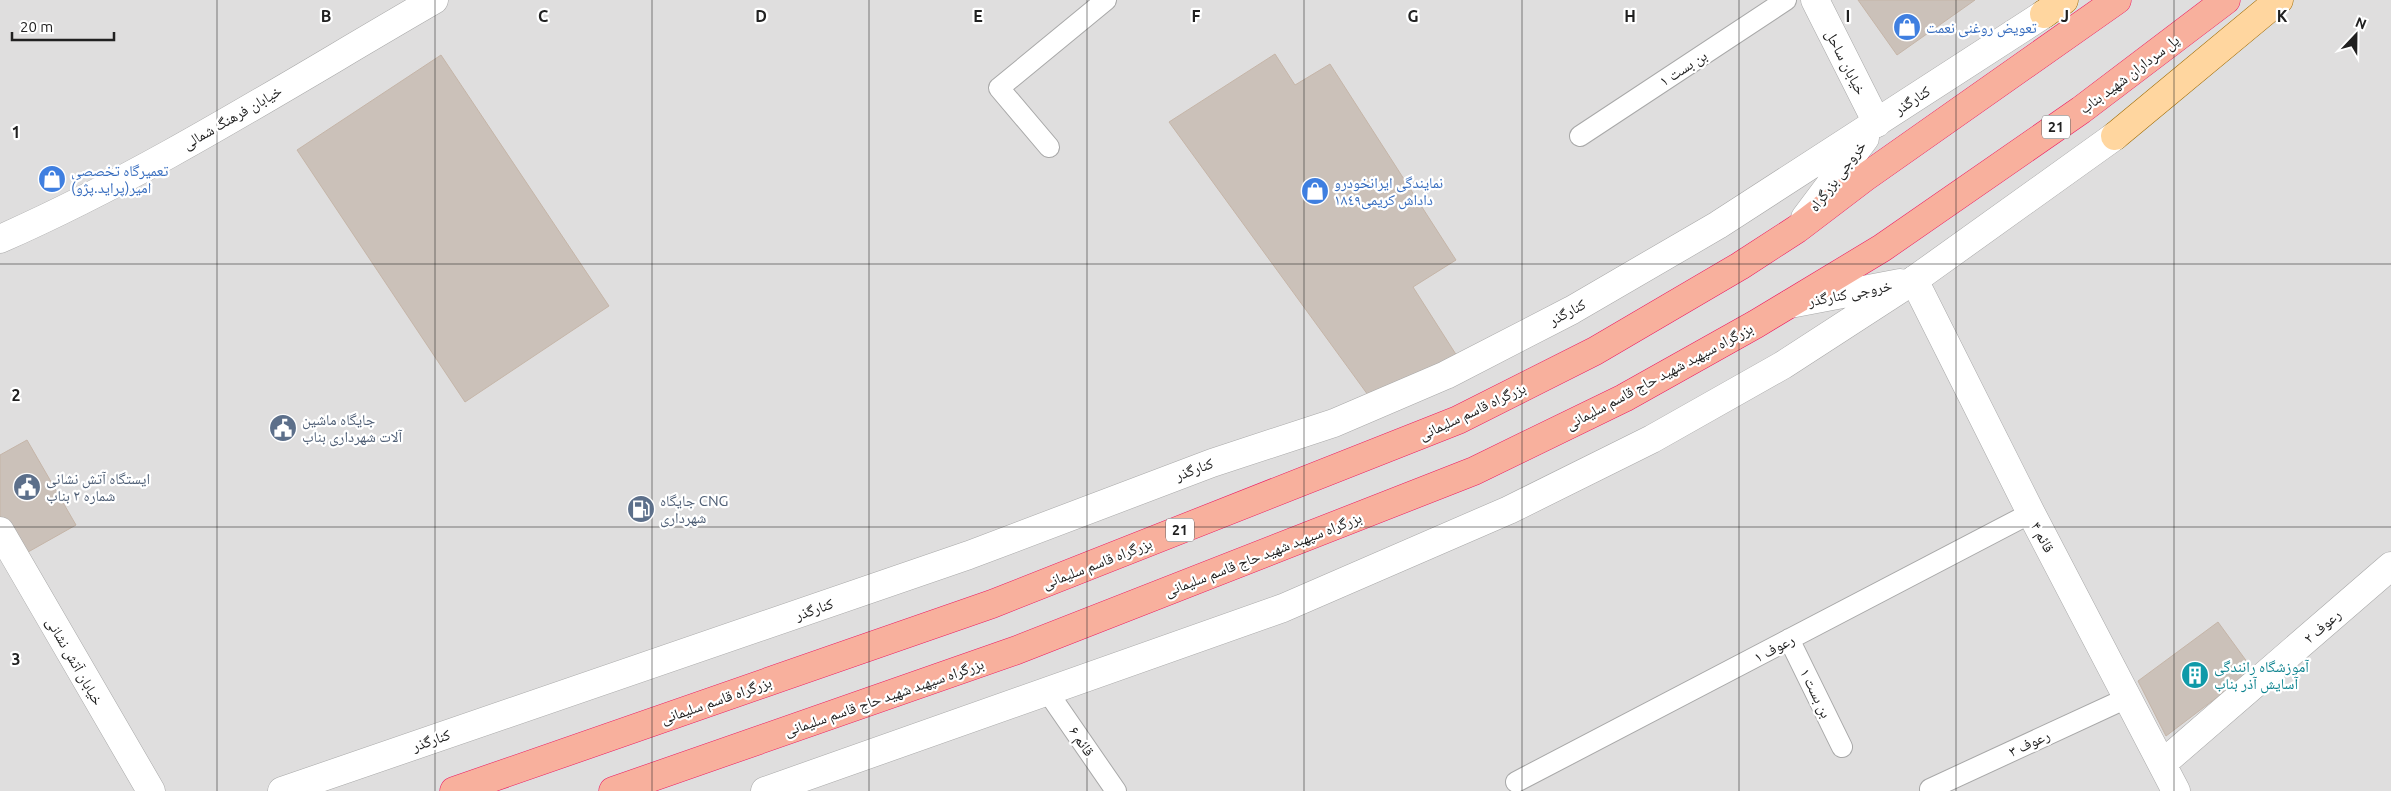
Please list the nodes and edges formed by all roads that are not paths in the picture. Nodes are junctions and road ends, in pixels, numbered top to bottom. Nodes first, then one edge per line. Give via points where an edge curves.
1 (434, 0) edge
2 (1106, 0) edge
3 (1786, 0) edge
4 (1815, 0) edge
5 (2117, 0) edge
6 (2226, 0) edge
7 (2279, 0) edge
8 (2054, 7) edge
9 (1877, 123) junction
10 (1580, 136) dead end
11 (2115, 136) joint
12 (1049, 147) dead end
13 (1797, 229) junction
14 (0, 239) edge
15 (1882, 248) joint
16 (1914, 280) junction
17 (1786, 305) junction
18 (2031, 513) junction
19 (0, 531) edge
20 (2391, 566) edge
21 (1790, 639) junction
22 (1047, 691) junction
23 (2127, 698) junction
24 (1842, 747) dead end
25 (2162, 764) junction
26 (1516, 782) dead end
27 (1930, 789) dead end
28 (151, 791) edge
29 (282, 791) edge
30 (454, 791) edge
31 (613, 791) edge
32 (765, 791) edge
33 (1116, 791) edge
34 (2176, 791) edge

1 - 14 street, خیابان فرهنگ شمالی via 149,165 42,221
2 - 12 lane via 1000,88
3 - 10 lane, بن بست ۱
4 - 9 street, خیابان ساحل
5 - 13 highway, بزرگراه قاسم سلیمانی / 21
6 - 15 highway, پل سرداران شهید بناب / 21 via 2081,110
7 - 11 main road
8 - 9 street, کنارگذر
9 - 13 street, خروجی بزرگراه
9 - 29 street, کنارگذر via 1718,225 1572,310 1446,376 1334,423 1212,463 960,558
11 - 16 street
13 - 30 highway, بزرگراه قاسم سلیمانی / 21 via 1595,351 1458,420 992,604
15 - 17 highway, بزرگراه سپهبد شهید حاج قاسم سلیمانی / 21
16 - 17 street, خروجی کنارگذر
16 - 18 street, قائم ۴
16 - 22 street via 1783,365 1652,438 1509,510 1284,608
17 - 31 highway, بزرگراه سپهبد شهید حاج قاسم سلیمانی / 21 via 1624,398 1474,471 1017,650
18 - 21 lane, رعوف ۱
18 - 23 street, قائم ۴
19 - 28 street, خیابان آتش نشانی
20 - 25 street, رعوف ۲
21 - 24 lane, بن بست ۱
21 - 26 lane, رعوف ۱
22 - 32 street
22 - 33 lane, قائم ۶
23 - 25 street, قائم ۴
23 - 27 lane, رعوف ۳
25 - 34 street, قائم ۴

